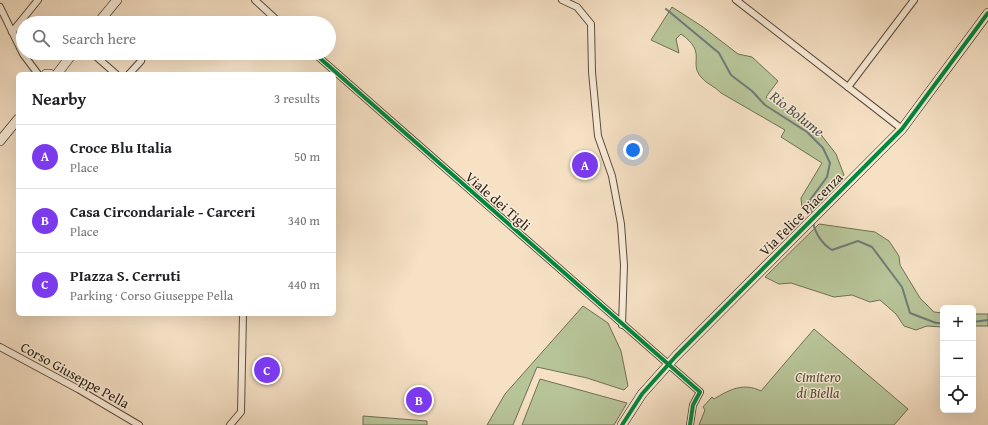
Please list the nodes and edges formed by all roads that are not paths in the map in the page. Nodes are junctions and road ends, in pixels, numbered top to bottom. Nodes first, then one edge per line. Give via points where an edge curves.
1 (38, 0) edge
2 (117, 0) edge
3 (255, 0) edge
4 (562, 0) edge
5 (736, 0) edge
6 (914, 0) edge
7 (0, 7) edge
8 (988, 13) edge
9 (25, 16) edge
10 (104, 16) edge
11 (272, 16) edge
12 (16, 27) edge
13 (12, 32) junction
14 (16, 40) edge
15 (28, 60) edge
16 (68, 60) edge
17 (100, 60) edge
18 (322, 60) edge
19 (140, 61) dead end
20 (36, 72) edge
21 (59, 72) edge
22 (114, 72) edge
23 (131, 72) edge
24 (336, 72) edge
25 (336, 72) edge
26 (848, 87) junction
27 (16, 122) edge
28 (902, 129) junction
29 (0, 141) edge
30 (243, 316) edge
31 (622, 325) junction
32 (0, 347) edge
33 (668, 364) junction
34 (139, 425) edge
35 (230, 425) edge
36 (622, 425) edge
37 (690, 425) edge

1 - 9 street
2 - 10 street
3 - 11 street
4 - 31 street via 577,7 591,24 598,136 612,176 621,224 624,265
5 - 26 street
6 - 26 street
7 - 13 street
8 - 28 street, Via Felice Piacenza
12 - 13 street
13 - 14 street
15 - 20 street
16 - 21 street
17 - 22 street
18 - 25 street, Viale dei Tigli
19 - 23 street
24 - 31 street, Viale dei Tigli
26 - 28 street
27 - 29 street
28 - 33 street, Via Felice Piacenza
30 - 35 street via 241,412
31 - 33 street, Viale dei Tigli
32 - 34 street, Corso Giuseppe Pella
33 - 36 street, Via Felice Piacenza via 642,394
33 - 37 street, Viale dei Tigli via 700,392

